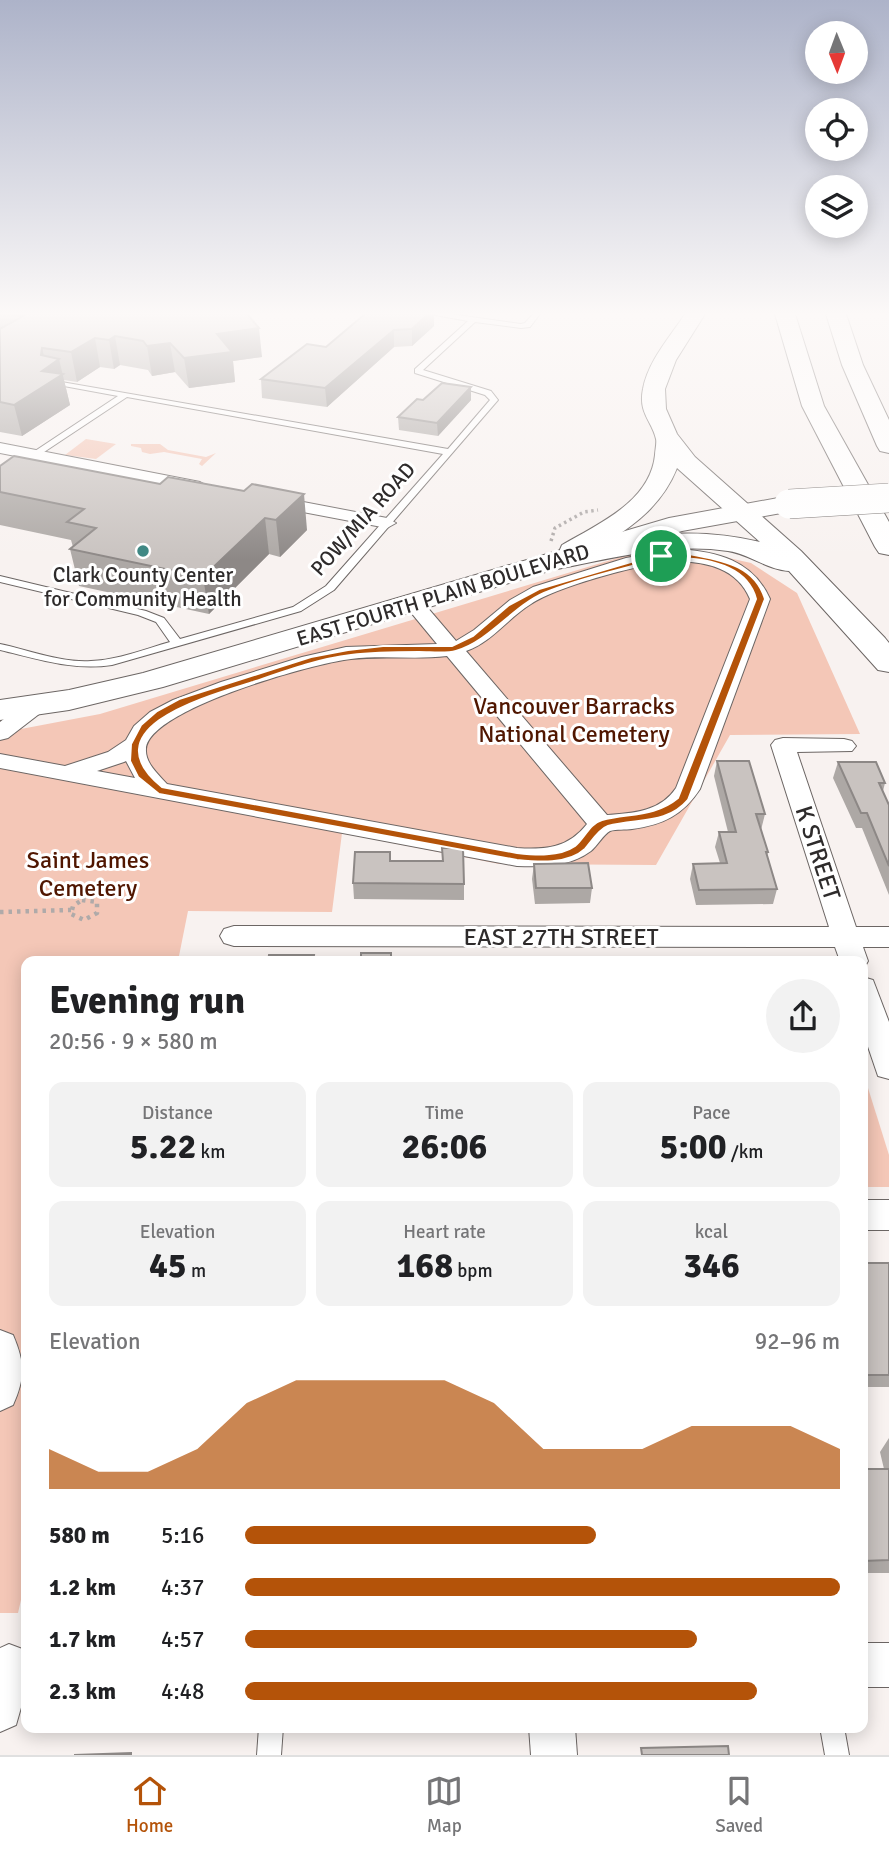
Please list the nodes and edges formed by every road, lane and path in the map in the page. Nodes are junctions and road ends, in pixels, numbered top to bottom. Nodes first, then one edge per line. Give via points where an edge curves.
1 (124, 396) edge
2 (130, 396) edge
3 (489, 396) edge
4 (655, 396) edge
5 (810, 396) edge
6 (866, 396) edge
7 (884, 425) edge
8 (668, 441) junction
9 (889, 446) edge
10 (0, 448) edge
11 (449, 452) junction
12 (35, 455) junction
13 (217, 490) edge
14 (257, 498) edge
15 (889, 498) edge
16 (741, 511) junction
17 (387, 523) junction
18 (889, 547) edge
19 (552, 562) junction
20 (804, 572) junction
21 (0, 579) edge
22 (414, 604) junction
23 (177, 643) junction
24 (0, 647) edge
25 (453, 649) junction
26 (889, 663) edge
27 (35, 706) junction
28 (0, 710) edge
29 (0, 733) edge
30 (136, 744) junction
31 (844, 746) dead end
32 (1, 764) edge
33 (65, 773) junction
34 (159, 790) junction
35 (601, 824) junction
36 (71, 910) junction
37 (0, 912) edge
38 (234, 936) dead end
39 (889, 937) edge
40 (507, 949) edge
41 (850, 949) edge
42 (868, 1003) edge
43 (889, 1067) edge
44 (868, 1215) edge
45 (889, 1215) edge
46 (0, 1348) edge
47 (0, 1392) edge
48 (868, 1665) edge
49 (889, 1665) edge
50 (12, 1666) edge
51 (0, 1709) edge
52 (271, 1733) edge
53 (552, 1733) edge
54 (833, 1733) edge
55 (269, 1755) edge
56 (554, 1755) edge
57 (837, 1755) edge

1 - 12 lane
2 - 11 lane
3 - 11 lane, POW/MIA ROAD via 494,400
4 - 8 main road via 656,414
5 - 18 main road
6 - 7 main road
7 - 9 main road
8 - 16 main road
8 - 19 main road via 665,467 650,496
10 - 12 street
11 - 17 lane, POW/MIA ROAD
12 - 13 street
14 - 17 street
15 - 16 main road, EAST FOURTH PLAIN BOULEVARD, bridge
16 - 19 main road, EAST FOURTH PLAIN BOULEVARD via 678,524
16 - 20 main road
17 - 23 lane, POW/MIA ROAD via 330,588 311,602
19 - 20 main road via 663,541 695,540 739,544
19 - 22 main road, EAST FOURTH PLAIN BOULEVARD
20 - 26 main road via 855,621
21 - 23 lane via 142,613 160,620
22 - 25 street
22 - 27 main road, EAST FOURTH PLAIN BOULEVARD via 167,676
23 - 24 lane, POW/MIA ROAD via 90,665
25 - 30 street via 383,649 314,659 182,701 145,727
25 - 35 street
25 - 35 street via 542,591 661,556 684,555 729,565 757,586 760,599 683,800 656,816
27 - 28 main road, EAST FOURTH PLAIN BOULEVARD
27 - 29 street
30 - 33 street via 104,762
30 - 34 street via 135,761 143,777
31 - 41 street, K STREET via 783,745
32 - 33 street
33 - 34 street
34 - 35 street via 538,859 578,849
36 - 36 path via 73,917 83,920 94,917 99,905 88,899
36 - 37 path
38 - 40 street, EAST 27TH STREET
39 - 41 street, EAST 27TH STREET
40 - 41 street, EAST 27TH STREET
42 - 43 street
44 - 45 street
46 - 47 street via 5,1364
48 - 49 street
50 - 51 street
52 - 55 lane
53 - 56 street
54 - 57 lane

